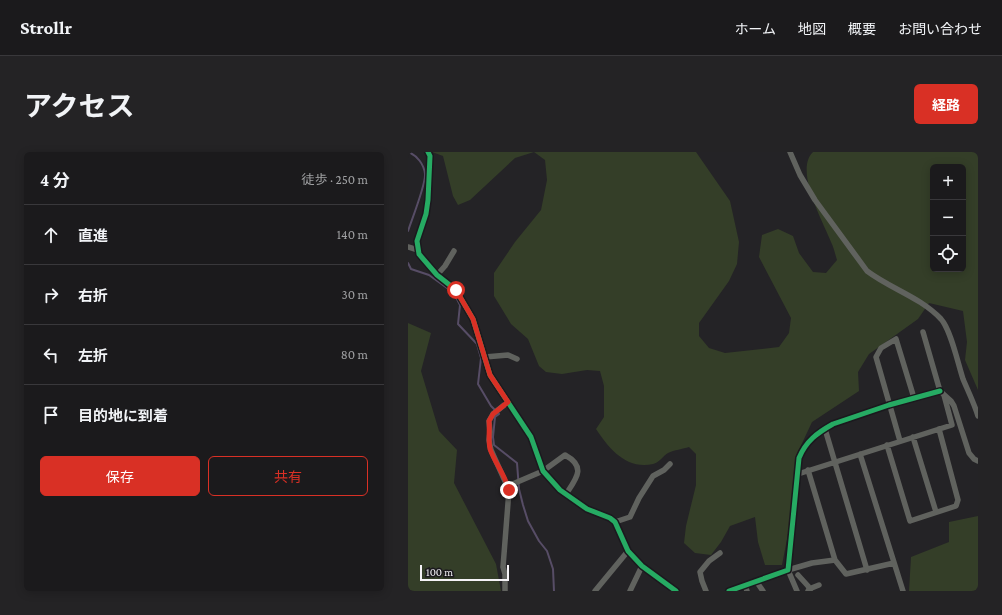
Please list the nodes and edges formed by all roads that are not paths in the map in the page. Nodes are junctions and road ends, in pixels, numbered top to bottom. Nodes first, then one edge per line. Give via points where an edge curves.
1 (428, 152) edge
2 (790, 152) edge
3 (408, 247) edge
4 (418, 250) junction
5 (454, 250) dead end
6 (437, 275) junction
7 (923, 332) dead end
8 (485, 357) junction
9 (517, 359) dead end
10 (940, 391) junction
11 (944, 395) junction
12 (914, 398) junction
13 (508, 402) junction
14 (890, 405) junction
15 (978, 416) edge
16 (825, 429) junction
17 (939, 429) junction
18 (913, 437) junction
19 (900, 441) junction
20 (887, 446) junction
21 (860, 454) junction
22 (978, 461) edge
23 (835, 462) junction
24 (670, 464) dead end
25 (808, 470) junction
26 (544, 471) junction
27 (798, 474) junction
28 (508, 486) junction
29 (566, 494) junction
30 (936, 512) junction
31 (615, 522) junction
32 (628, 551) junction
33 (720, 554) dead end
34 (835, 560) junction
35 (894, 563) junction
36 (642, 566) junction
37 (788, 570) junction
38 (867, 570) junction
39 (798, 575) dead end
40 (756, 581) junction
41 (819, 585) dead end
42 (746, 588) edge
43 (809, 590) edge
44 (505, 591) edge
45 (595, 591) edge
46 (630, 591) edge
47 (676, 591) edge
48 (706, 591) edge
49 (729, 591) edge
50 (763, 591) edge
51 (797, 591) edge
52 (903, 591) edge

1 - 4 street via 428,200 417,242
2 - 15 street via 815,200 867,271 922,303 942,320
3 - 4 street
4 - 6 street
5 - 6 street via 447,267
6 - 8 street via 456,290 466,307 473,319
7 - 10 street
8 - 9 street via 508,355
8 - 13 street via 490,375
10 - 11 street
10 - 12 street
11 - 17 street via 952,425
11 - 22 street via 956,410 969,453
12 - 14 street
12 - 14 street via 896,339 881,348 876,357
13 - 26 street via 531,437
13 - 28 street via 493,414 489,421 491,450
14 - 16 street
14 - 19 street
16 - 23 street
16 - 27 street via 804,447 799,458
17 - 18 street
17 - 30 street via 958,500 956,506
18 - 19 street
18 - 30 street
19 - 20 street
20 - 21 street
20 - 30 street via 910,521
21 - 23 street
21 - 35 street
23 - 25 street
23 - 38 street
24 - 31 street via 652,476 630,518
25 - 27 street
25 - 34 street
26 - 28 street
26 - 29 street
26 - 29 street via 565,455 576,465 576,479
27 - 37 street
28 - 44 street via 503,567
29 - 31 street via 587,509
31 - 32 street
32 - 36 street
32 - 45 street
33 - 48 street via 709,560 700,572
34 - 37 street
34 - 38 street via 846,574
35 - 38 street
35 - 52 street
36 - 46 street
36 - 47 street
37 - 40 street
37 - 51 street
39 - 43 street
40 - 42 street
40 - 50 street
41 - 43 street
42 - 49 street

